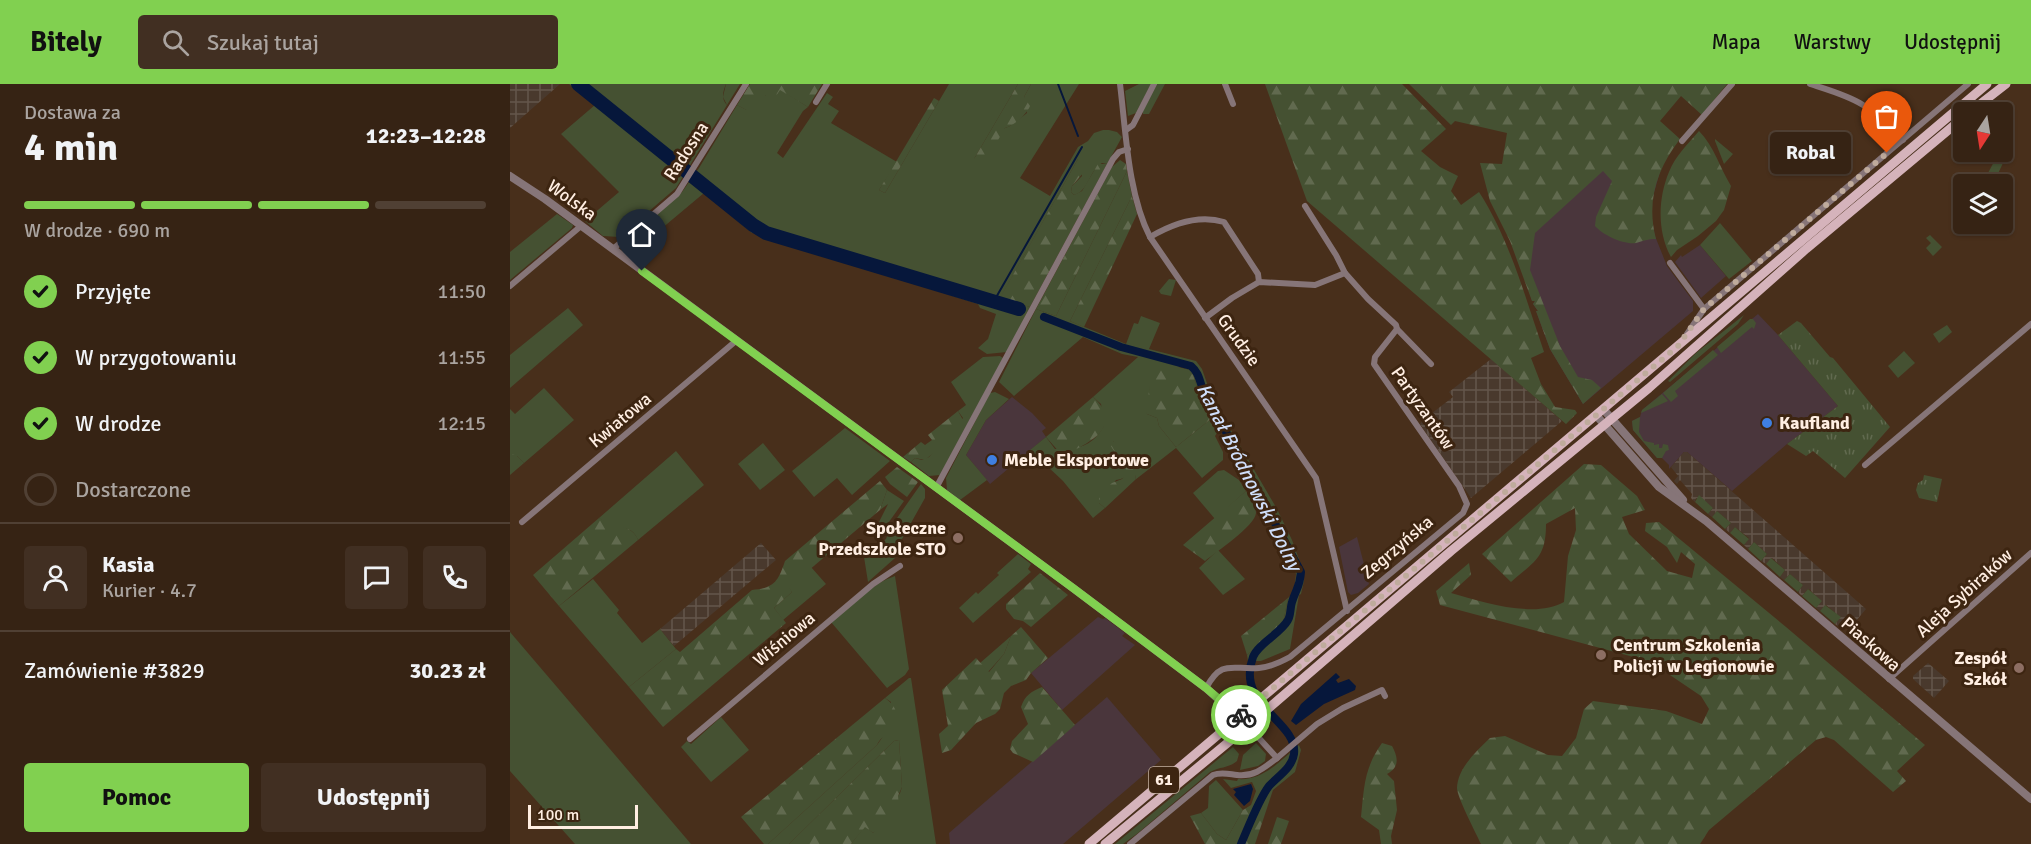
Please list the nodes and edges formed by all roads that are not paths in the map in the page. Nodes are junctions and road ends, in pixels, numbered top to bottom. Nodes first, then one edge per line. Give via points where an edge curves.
1 (746, 84) edge
2 (827, 84) edge
3 (1119, 84) edge
4 (1154, 84) edge
5 (1226, 84) edge
6 (1732, 84) edge
7 (1810, 84) edge
8 (1968, 84) edge
9 (1987, 84) edge
10 (2006, 84) edge
11 (816, 102) dead end
12 (1983, 102) edge
13 (1233, 104) dead end
14 (1953, 126) edge
15 (1126, 130) junction
16 (1903, 140) junction
17 (1682, 141) dead end
18 (1128, 149) junction
19 (510, 176) edge
20 (1305, 206) dead end
21 (581, 226) junction
22 (1150, 237) junction
23 (613, 249) junction
24 (1670, 263) dead end
25 (1345, 273) junction
26 (1258, 282) junction
27 (510, 286) edge
28 (1704, 309) junction
29 (1205, 318) junction
30 (2031, 324) edge
31 (1397, 329) junction
32 (737, 340) junction
33 (1678, 346) junction
34 (1431, 364) dead end
35 (1600, 412) junction
36 (1608, 422) junction
37 (1865, 465) dead end
38 (936, 488) junction
39 (1467, 506) joint
40 (522, 522) dead end
41 (2031, 553) edge
42 (900, 566) dead end
43 (1347, 611) junction
44 (1889, 679) junction
45 (1206, 688) junction
46 (1383, 693) dead end
47 (1239, 716) junction
48 (1248, 726) junction
49 (690, 739) dead end
50 (1277, 758) junction
51 (2031, 800) edge
52 (1089, 844) edge
53 (1105, 844) edge
54 (1130, 844) edge

1 - 23 street, Radosna via 677,194
2 - 11 street
3 - 15 street, Grudzie
4 - 15 street via 1133,125
5 - 13 street
6 - 17 street
7 - 16 street via 1863,105
8 - 16 street
9 - 33 main road, Zegrzyńska / 61
10 - 12 main road
14 - 36 main road, Zegrzyńska / 61
15 - 18 street, Grudzie
16 - 28 street
18 - 22 street, Grudzie via 1142,219
18 - 38 street via 1119,152 1111,163
19 - 21 street, Wolska
20 - 25 street, Partyzantów
21 - 23 street, Wolska
21 - 27 street
22 - 26 street via 1189,220 1224,222 1258,274
22 - 29 street, Grudzie
23 - 32 street, Wolska
24 - 28 street
25 - 26 street via 1315,285
25 - 31 street, Partyzantów
26 - 29 street
28 - 33 street
29 - 43 street, Grudzie via 1316,478
30 - 37 street
31 - 34 street, Partyzantów
31 - 39 street, Partyzantów via 1375,357 1374,364 1459,486
32 - 38 street, Wolska
32 - 40 street, Kwiatowa
33 - 35 main road, Zegrzyńska / 61
35 - 36 street, Piaskowa
35 - 47 main road, Zegrzyńska / 61
36 - 44 street, Piaskowa via 1625,450 1659,488 1692,510
36 - 48 main road, Zegrzyńska / 61
38 - 45 street, Wolska
39 - 43 street, Zegrzyńska
41 - 44 street, Aleja Sybiraków
42 - 49 street, Wiśniowa via 873,584
43 - 45 street, Zegrzyńska via 1290,657 1260,668 1226,667
44 - 51 street, Piaskowa
45 - 47 street, Wolska
46 - 50 street via 1343,708
47 - 48 street, Wolska
47 - 52 main road, 61
48 - 50 street
48 - 53 main road, 61
50 - 54 street via 1244,776 1213,776

